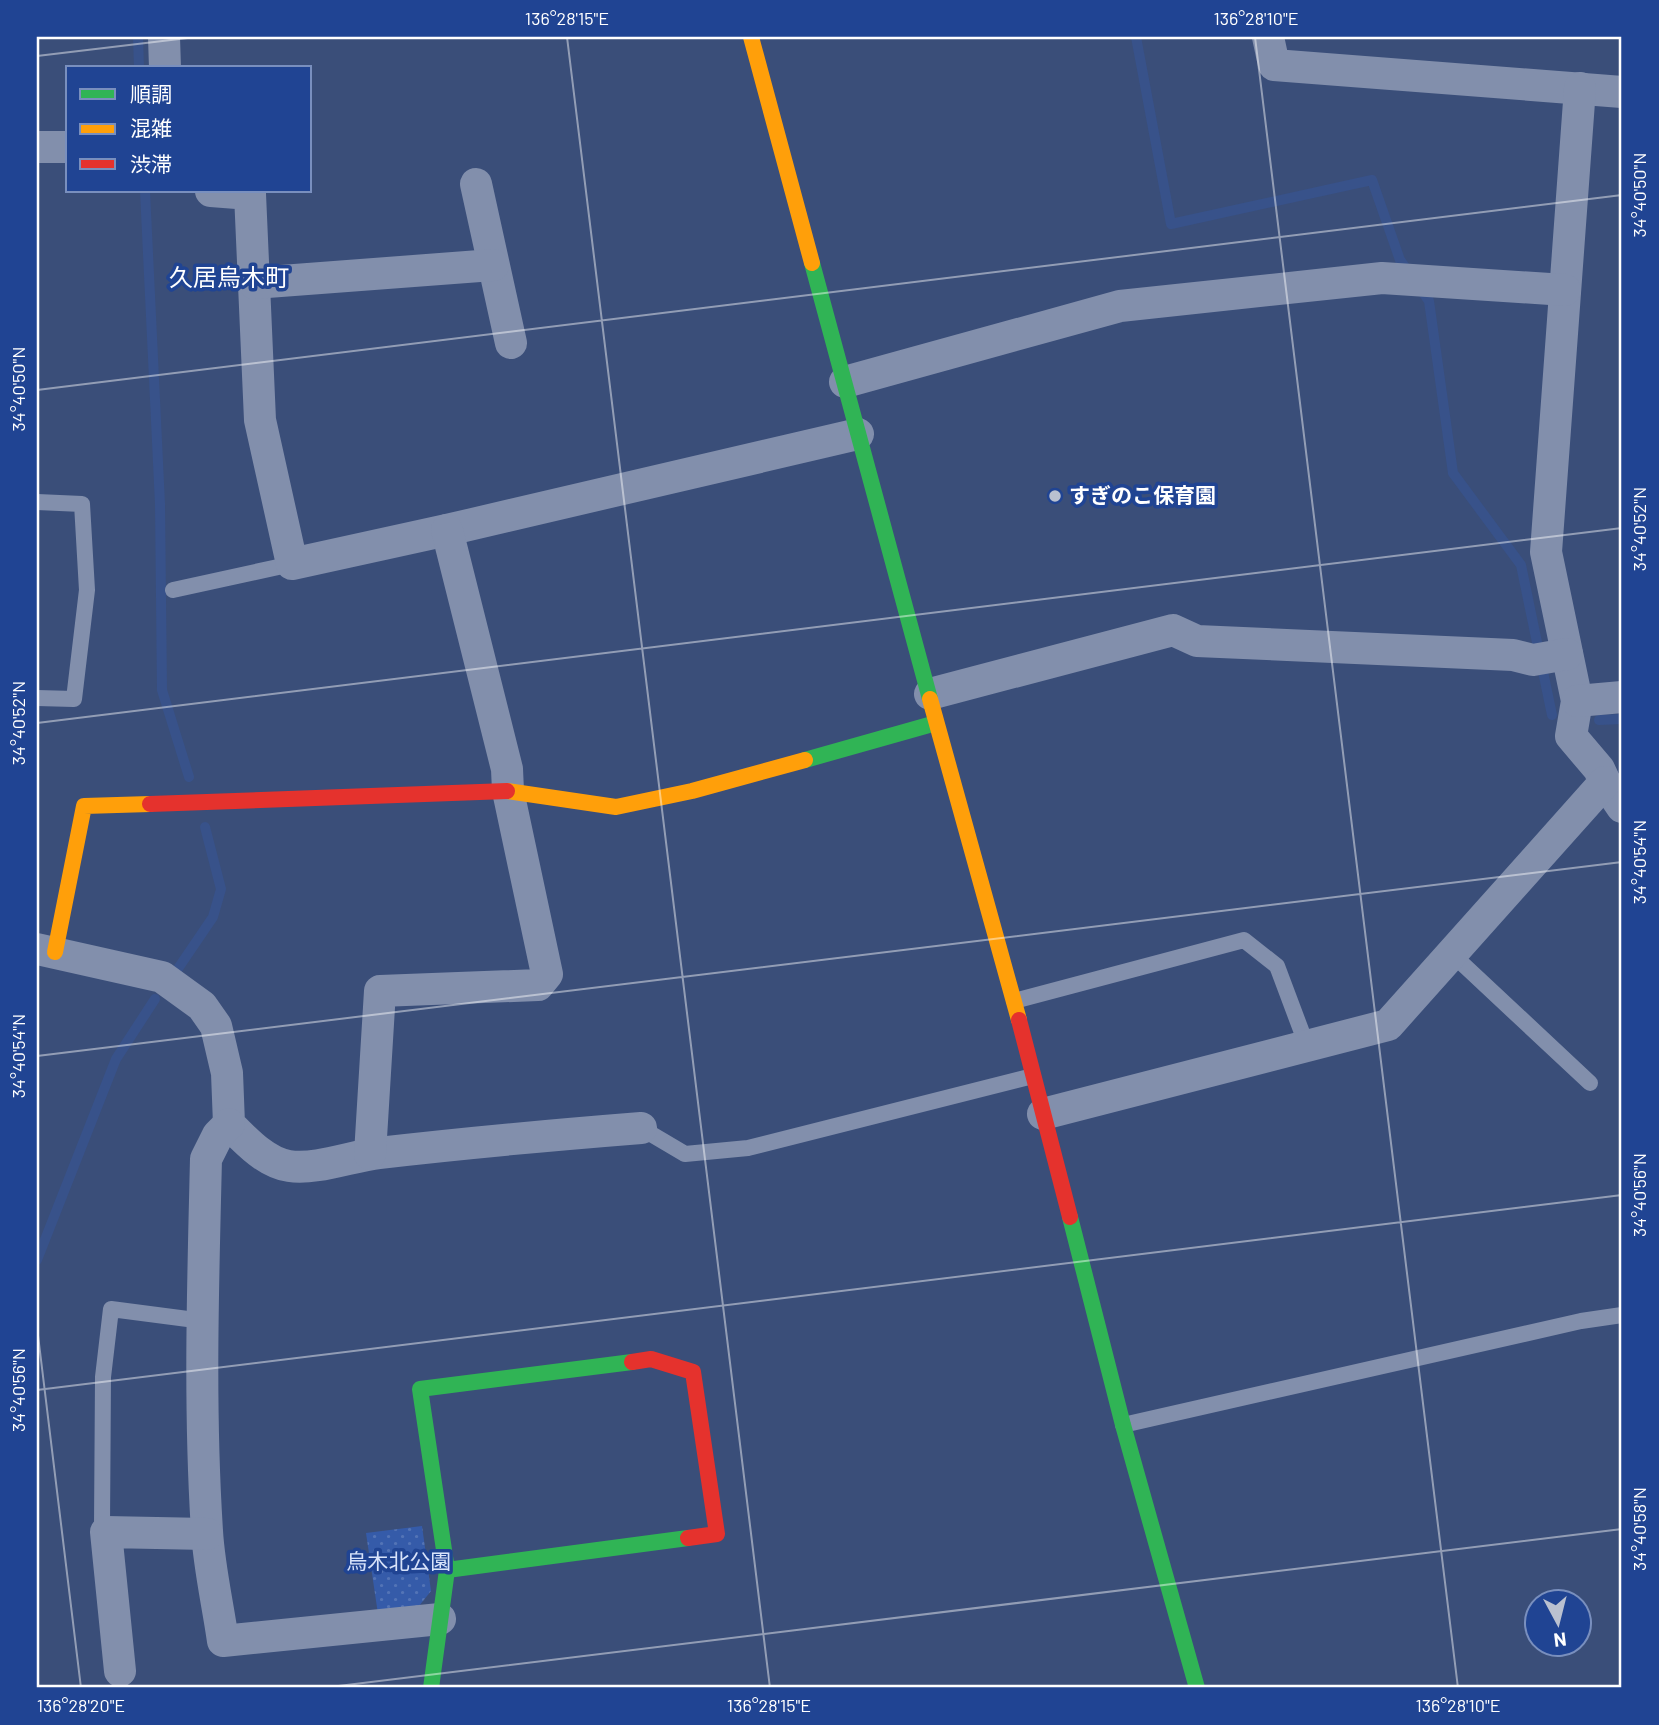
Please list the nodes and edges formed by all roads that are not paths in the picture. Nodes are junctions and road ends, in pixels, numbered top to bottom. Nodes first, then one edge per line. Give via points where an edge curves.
1 (164, 37) edge
2 (751, 37) edge
3 (1268, 37) edge
4 (165, 66) edge
5 (1580, 88) junction
6 (1622, 92) edge
7 (37, 147) edge
8 (66, 147) edge
9 (476, 184) dead end
10 (224, 192) edge
11 (493, 265) junction
12 (254, 283) junction
13 (1565, 290) junction
14 (511, 343) dead end
15 (845, 382) junction
16 (858, 434) junction
17 (37, 502) edge
18 (447, 530) junction
19 (292, 564) junction
20 (173, 590) dead end
21 (1552, 657) junction
22 (1622, 697) edge
23 (37, 698) edge
24 (1577, 701) junction
25 (933, 709) junction
26 (508, 791) junction
27 (1614, 794) edge
28 (46, 951) edge
29 (1451, 953) junction
30 (1014, 1002) junction
31 (1307, 1046) junction
32 (1033, 1076) junction
33 (1590, 1083) dead end
34 (1043, 1114) junction
35 (229, 1124) junction
36 (640, 1128) joint
37 (370, 1154) junction
38 (1622, 1315) edge
39 (203, 1321) junction
40 (1123, 1425) junction
41 (106, 1532) junction
42 (207, 1534) junction
43 (447, 1570) junction
44 (440, 1619) junction
45 (120, 1671) dead end
46 (431, 1688) edge
47 (1197, 1688) edge

1 - 4 street
2 - 15 street
3 - 5 street via 1274,65
5 - 6 street
5 - 13 street
7 - 8 street
9 - 11 street
10 - 12 street via 250,194
11 - 12 street
11 - 14 street
12 - 19 street via 260,420
13 - 15 street via 1382,278 1120,306
13 - 21 street via 1546,552
15 - 16 street
16 - 18 street
16 - 25 street
17 - 23 lane via 82,504 87,590 74,699
18 - 19 street
18 - 26 street via 507,769
19 - 20 lane
21 - 24 street
21 - 25 street via 1197,641 1173,630
22 - 24 street
24 - 27 street via 1572,736
25 - 26 street via 692,791 616,807
25 - 30 street
26 - 28 street via 84,806
26 - 37 street via 547,974 538,985 380,990
27 - 29 street
28 - 35 street via 162,977 202,1006 216,1026 227,1073
29 - 31 street via 1388,1025
29 - 33 lane
30 - 31 lane via 1244,940 1278,966
30 - 32 street
31 - 34 street
32 - 34 street
32 - 36 lane via 748,1147 685,1154
34 - 40 street
35 - 37 street via 274,1162 290,1167
35 - 39 street via 206,1159
36 - 37 street
38 - 40 lane
39 - 41 lane via 111,1308 103,1377 102,1525
39 - 42 street
40 - 47 street
41 - 42 street
41 - 45 street
42 - 44 street via 223,1641
43 - 43 street via 420,1390 650,1359 693,1372 717,1534
43 - 44 street
44 - 46 street

